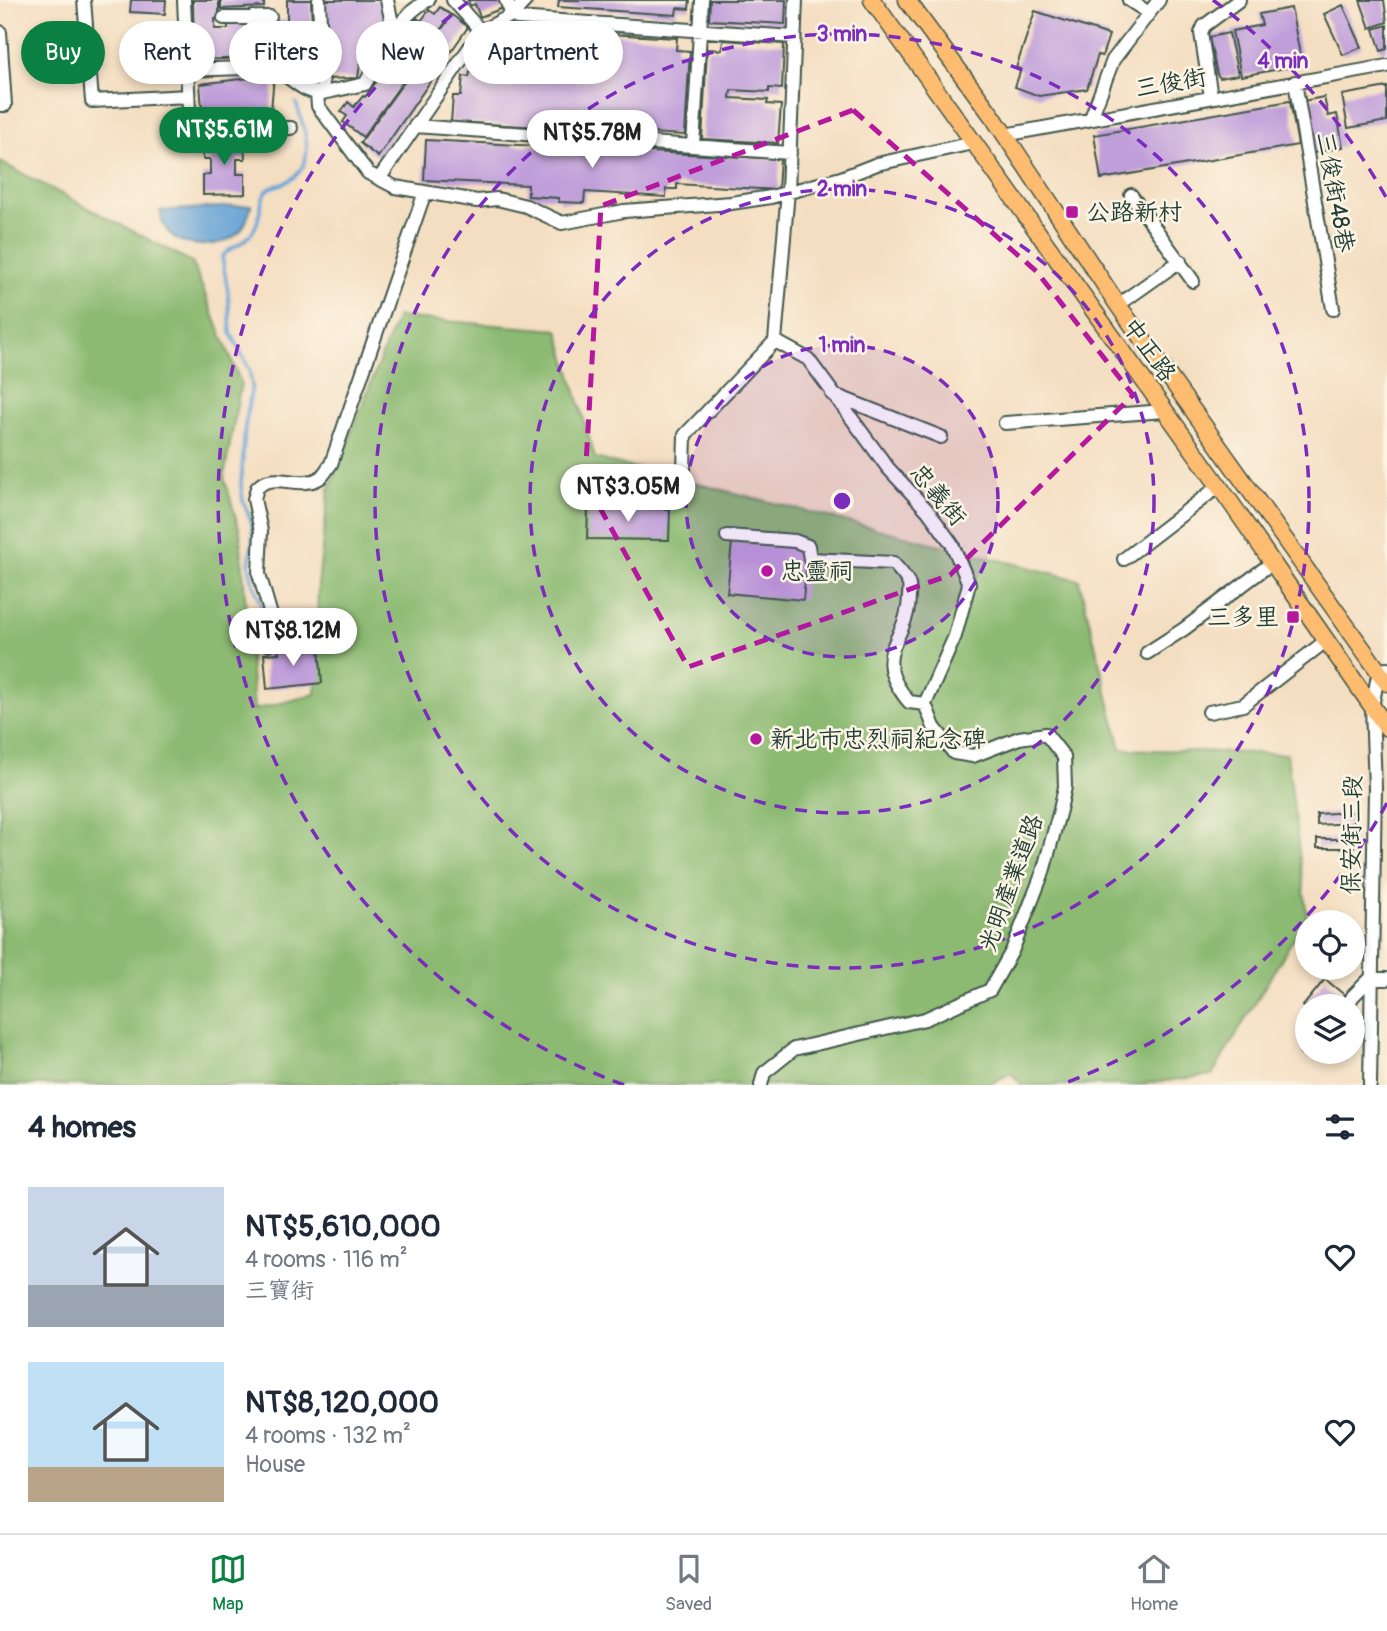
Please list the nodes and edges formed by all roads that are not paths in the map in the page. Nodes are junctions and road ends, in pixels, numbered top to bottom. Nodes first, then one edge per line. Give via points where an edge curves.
1 (84, 0) edge
2 (184, 0) edge
3 (319, 0) edge
4 (387, 0) edge
5 (428, 0) edge
6 (453, 0) edge
7 (506, 0) edge
8 (526, 0) edge
9 (702, 0) edge
10 (796, 0) edge
11 (872, 0) edge
12 (907, 0) edge
13 (1129, 0) edge
14 (1159, 0) edge
15 (1239, 0) edge
16 (1149, 13) junction
17 (512, 15) junction
18 (253, 17) junction
19 (270, 17) dead end
20 (224, 18) dead end
21 (185, 21) edge
22 (253, 21) edge
23 (392, 21) edge
24 (403, 21) edge
25 (472, 21) edge
26 (500, 21) edge
27 (700, 31) junction
28 (0, 32) edge
29 (794, 37) junction
30 (463, 57) edge
31 (1387, 66) edge
32 (1295, 82) junction
33 (188, 84) edge
34 (297, 84) edge
35 (365, 84) edge
36 (320, 94) junction
37 (188, 96) junction
38 (1211, 97) junction
39 (2, 105) edge
40 (1091, 118) junction
41 (415, 126) junction
42 (291, 128) dead end
43 (1004, 135) junction
44 (973, 144) junction
45 (693, 146) junction
46 (790, 153) junction
47 (379, 179) junction
48 (788, 191) junction
49 (425, 192) junction
50 (1131, 195) dead end
51 (1180, 261) junction
52 (1193, 281) dead end
53 (1118, 304) junction
54 (1333, 309) dead end
55 (775, 341) junction
56 (832, 394) junction
57 (1165, 411) junction
58 (1005, 423) dead end
59 (941, 437) dead end
60 (1219, 486) junction
61 (657, 502) dead end
62 (727, 536) dead end
63 (1124, 559) dead end
64 (1273, 562) junction
65 (1327, 640) junction
66 (268, 644) dead end
67 (1147, 653) dead end
68 (1384, 674) edge
69 (925, 704) junction
70 (1372, 707) junction
71 (1209, 712) dead end
72 (1387, 728) edge
73 (1370, 979) junction
74 (1387, 979) edge
75 (1355, 994) edge
76 (761, 1085) edge
77 (1370, 1085) edge

1 - 37 street via 92,101
2 - 21 street
3 - 36 street
4 - 23 street
5 - 24 street
6 - 25 street
7 - 17 street
8 - 17 street
9 - 27 street
10 - 29 street
11 - 44 main road, 中正路
12 - 43 main road, 中正路
13 - 16 street
14 - 16 street
15 - 38 street via 1201,33
16 - 40 street via 1113,60
17 - 26 street
17 - 27 street
18 - 19 street
18 - 20 street
18 - 22 street
27 - 29 street
27 - 45 street
28 - 39 street
29 - 46 street
30 - 41 street
31 - 32 street, 三俊街
32 - 38 street, 三俊街
32 - 54 street, 三俊街48巷
33 - 37 street
34 - 36 street
35 - 36 street
36 - 47 street via 317,106 368,173
37 - 42 street via 195,127
38 - 40 street, 三俊街
40 - 43 street, 三俊街
41 - 45 street
41 - 47 street
43 - 44 main road
43 - 53 main road, 中正路
44 - 48 street via 877,164
44 - 57 main road, 中正路
45 - 46 street
46 - 48 street
47 - 49 street
48 - 49 street via 731,203 651,208 562,223 497,199 477,201
48 - 55 street
49 - 66 street via 331,464 321,477 307,482 268,480 257,488 259,574 273,622
50 - 51 street
51 - 52 street
51 - 53 street
53 - 68 main road, 中正路
55 - 56 street, 忠義街 via 808,359
55 - 61 street via 685,435 684,469
56 - 59 street
56 - 69 street, 忠義街 via 952,544 969,584 956,636
57 - 58 street
57 - 60 main road, 中正路
60 - 63 street
60 - 64 main road, 中正路
62 - 69 street via 795,541 808,546 810,559 893,563 909,585 909,610 894,642 890,664 895,685 909,702
64 - 65 main road, 中正路
64 - 67 street
65 - 70 main road, 中正路
65 - 71 street via 1243,705
68 - 70 street, 保安街三段
69 - 76 street, 光明產業道路 via 934,727 954,753 973,756 1019,738 1046,734 1064,757 1060,810 1013,951 990,990 925,1019 794,1049 764,1073
70 - 72 main road, 中正路
70 - 73 street, 保安街三段 via 1375,788
73 - 74 street
73 - 75 street
73 - 77 street, 保安街三段

